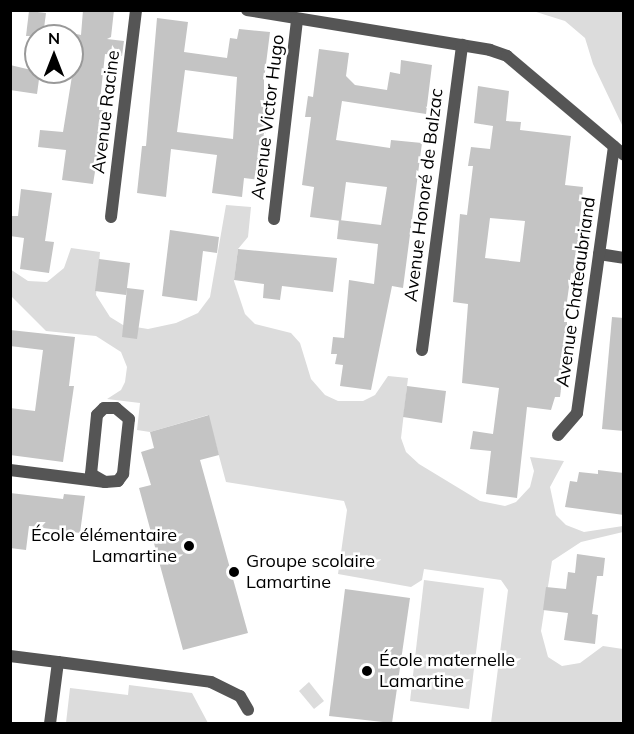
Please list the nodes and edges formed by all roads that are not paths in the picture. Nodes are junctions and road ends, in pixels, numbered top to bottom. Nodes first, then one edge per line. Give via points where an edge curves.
1 (136, 10) edge
2 (247, 10) edge
3 (297, 20) junction
4 (462, 45) junction
5 (619, 151) edge
6 (111, 217) dead end
7 (274, 219) dead end
8 (599, 254) junction
9 (624, 258) edge
10 (422, 350) dead end
11 (558, 435) dead end
12 (10, 470) edge
13 (105, 482) junction
14 (10, 656) edge
15 (58, 662) junction
16 (248, 710) dead end
17 (50, 723) edge

1 - 6 street, Avenue Racine
2 - 3 street
3 - 4 street
3 - 7 street, Avenue Victor Hugo
4 - 5 street via 507,56
4 - 10 street, Avenue Honoré de Balzac
5 - 8 street, Avenue Chateaubriand
8 - 9 street
8 - 11 street, Avenue Chateaubriand via 577,413
12 - 13 street
13 - 13 street via 122,477 129,419 124,411 110,407 98,413 91,470 92,477
14 - 15 street
15 - 16 street via 211,682 240,696
15 - 17 street

